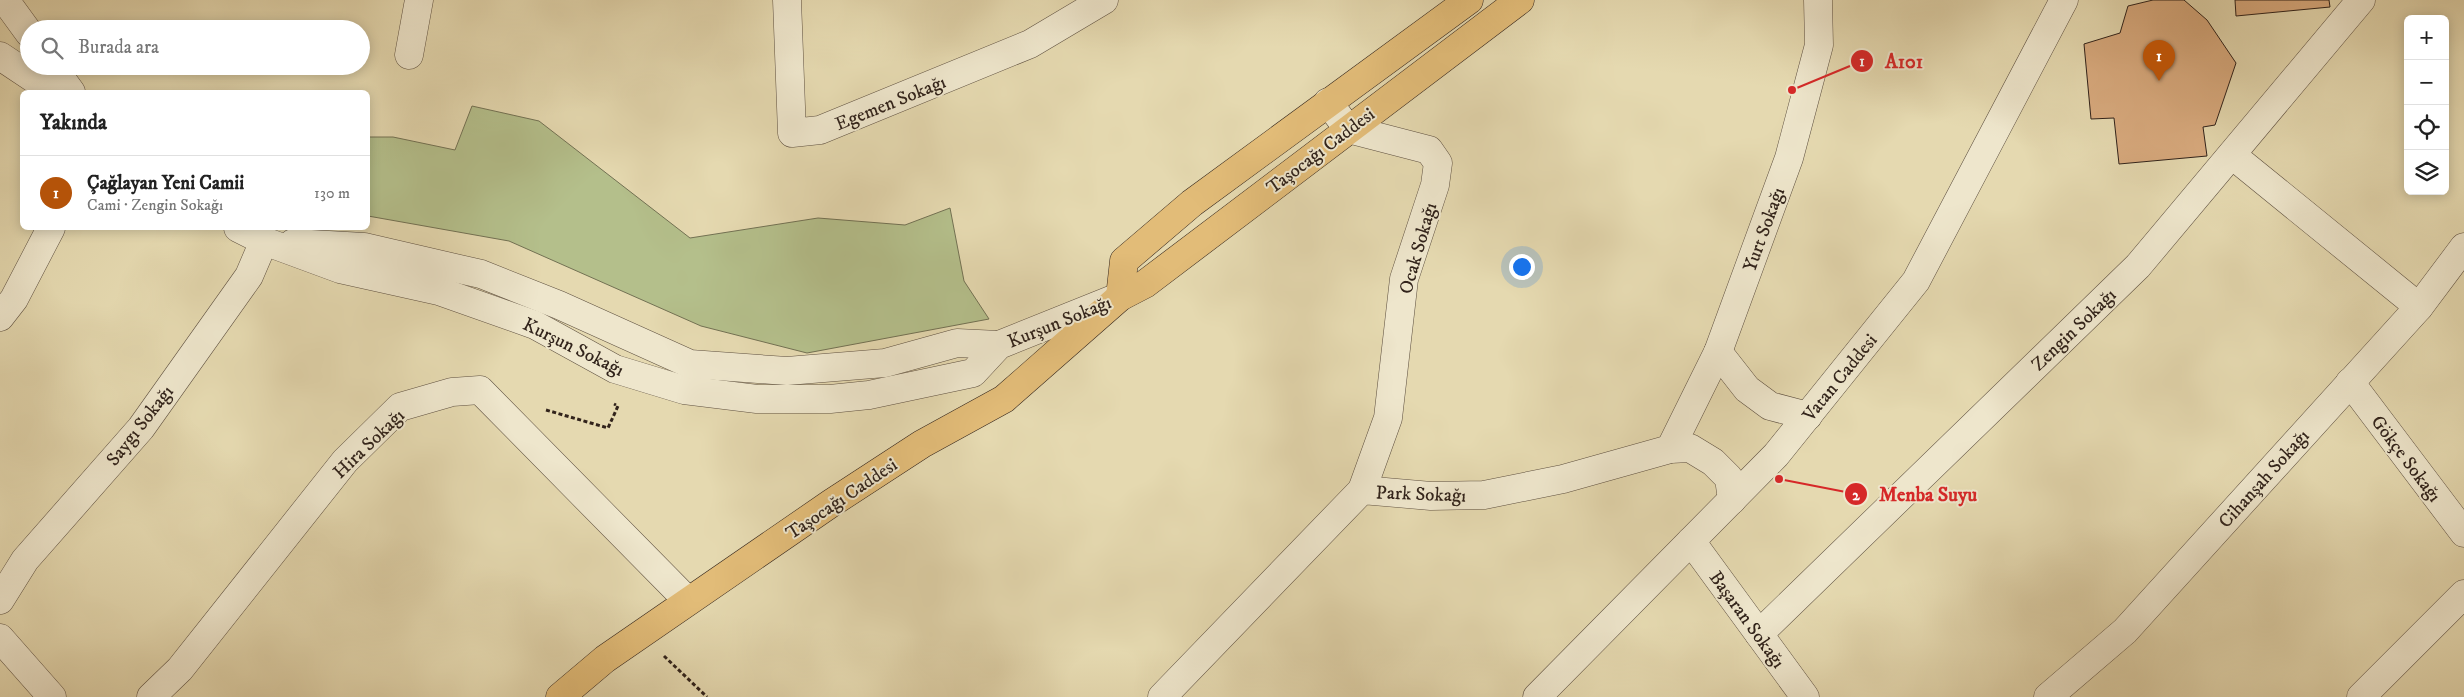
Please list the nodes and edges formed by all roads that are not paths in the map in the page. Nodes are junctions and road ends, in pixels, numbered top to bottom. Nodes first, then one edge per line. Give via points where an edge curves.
1 (5, 0) edge
2 (418, 0) edge
3 (786, 0) edge
4 (1104, 0) edge
5 (1469, 0) edge
6 (1520, 0) edge
7 (1818, 0) edge
8 (2064, 0) edge
9 (2361, 0) edge
10 (20, 21) edge
11 (408, 55) dead end
12 (0, 56) edge
13 (20, 66) edge
14 (46, 79) edge
15 (0, 80) edge
16 (66, 90) edge
17 (1328, 102) junction
18 (1348, 129) junction
19 (2232, 155) junction
20 (50, 230) edge
21 (242, 230) edge
22 (264, 241) junction
23 (2464, 247) edge
24 (1120, 297) junction
25 (2419, 306) junction
26 (0, 317) edge
27 (1718, 352) junction
28 (2350, 382) junction
29 (1808, 416) junction
30 (1670, 448) junction
31 (1362, 490) junction
32 (1732, 500) junction
33 (2464, 533) edge
34 (1690, 541) junction
35 (2464, 594) edge
36 (0, 600) edge
37 (688, 601) junction
38 (1759, 634) junction
39 (0, 638) edge
40 (52, 697) edge
41 (151, 697) edge
42 (560, 697) edge
43 (1162, 697) edge
44 (1537, 697) edge
45 (1805, 697) edge
46 (2048, 697) edge
47 (2361, 697) edge

1 - 10 street
2 - 11 street
3 - 4 street, Egemen Sokağı via 792,133 820,130 1030,44
5 - 17 main road, Taşocağı Caddesi
6 - 18 main road, Taşocağı Caddesi
7 - 27 street, Yurt Sokağı via 1819,45 1789,158
8 - 29 street, Vatan Caddesi via 1916,281
9 - 19 street, Zengin Sokağı
12 - 13 street
14 - 15 street
14 - 16 street
17 - 18 street
17 - 24 main road, Taşocağı Caddesi via 1192,203 1124,261
18 - 24 main road, Taşocağı Caddesi via 1145,284
18 - 31 street, Ocak Sokağı via 1429,150 1438,163 1435,185 1404,279 1388,418
19 - 25 street
19 - 38 street, Zengin Sokağı via 2138,266
20 - 26 street via 14,299
21 - 22 street, Kurşun Sokağı
22 - 24 street, Kurşun Sokağı via 340,269 439,290 535,325 615,369 684,390 757,399 830,399 869,395 973,373 999,345
22 - 36 street, Saygı Sokağı via 249,276 141,428 25,560
23 - 25 street, Cihanşah Sokağı
24 - 37 main road, Taşocağı Caddesi via 1004,399 922,444
25 - 28 street, Cihanşah Sokağı
27 - 29 street via 1747,389 1770,406
27 - 30 street, Yurt Sokağı
28 - 33 street, Gökçe Sokağı
28 - 46 street, Cihanşah Sokağı via 2125,631
29 - 32 street, Vatan Caddesi
30 - 31 street, Park Sokağı via 1563,479 1484,495 1431,496
30 - 32 street, Park Sokağı via 1690,448 1713,462 1728,478
31 - 43 street, Park Sokağı
32 - 34 street, Vatan Caddesi
34 - 38 street, Başaran Sokağı
34 - 44 street, Vatan Caddesi
35 - 47 street
37 - 41 street, Hira Sokağı via 480,390 452,392 400,407 345,461 180,669
37 - 42 main road, Taşocağı Caddesi via 605,659
38 - 45 street, Başaran Sokağı
39 - 40 street

